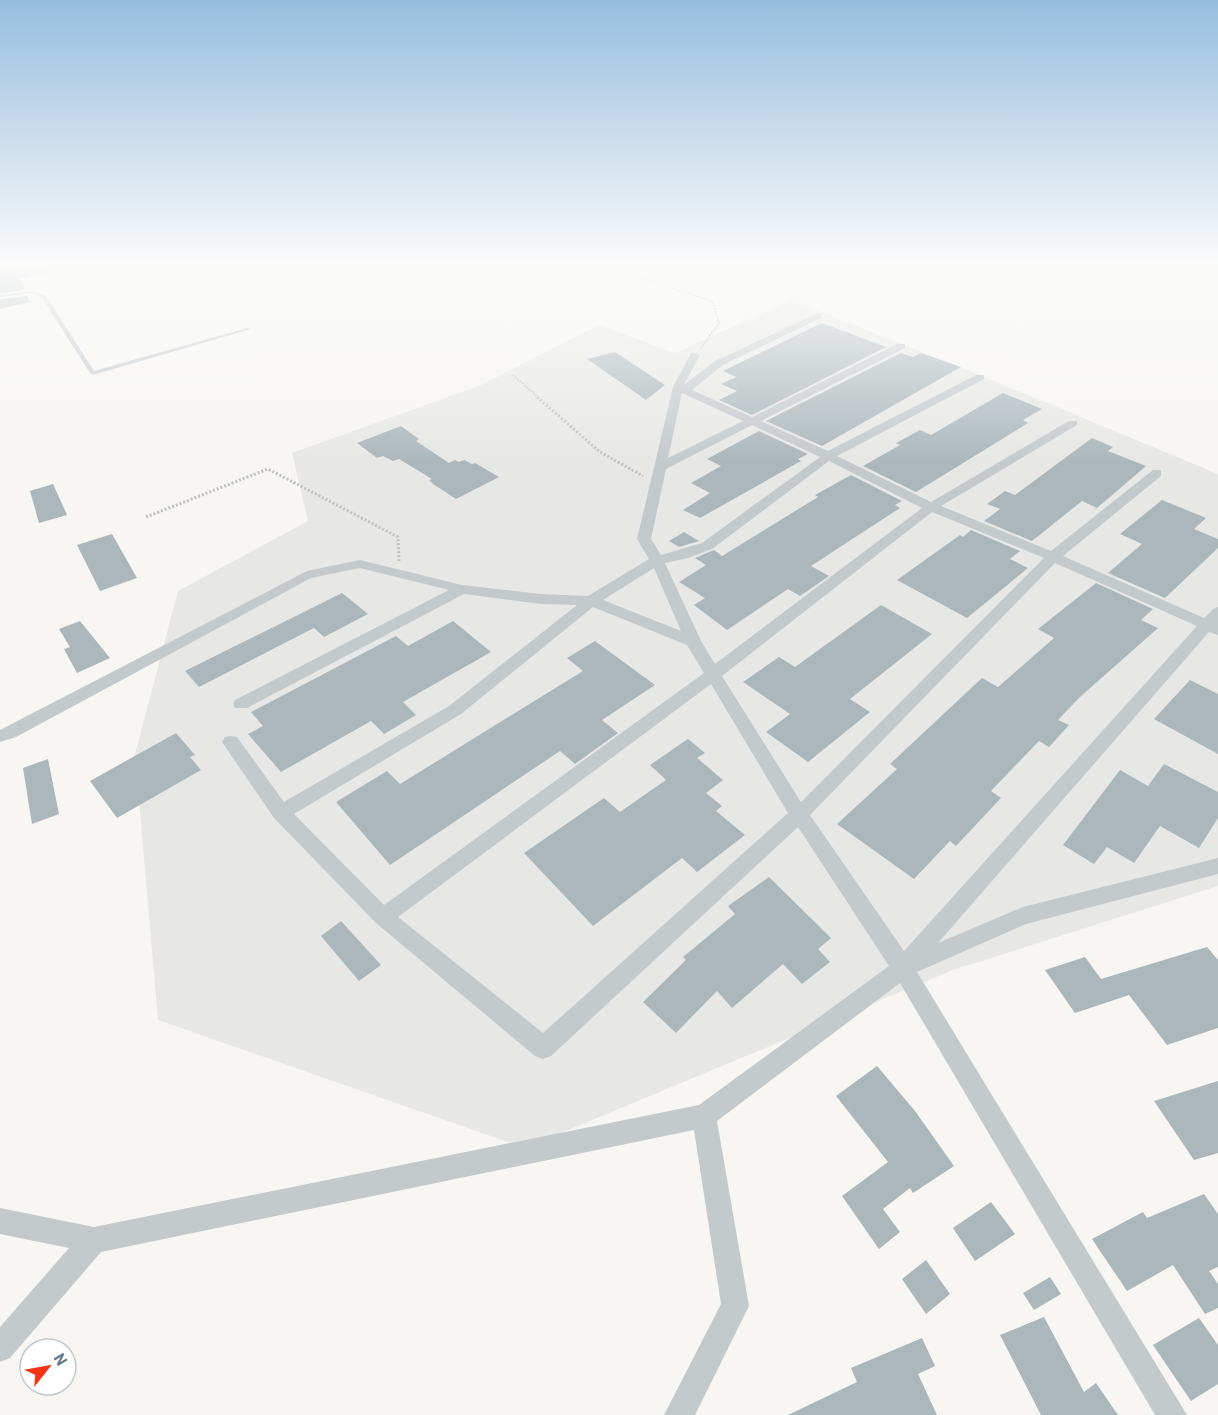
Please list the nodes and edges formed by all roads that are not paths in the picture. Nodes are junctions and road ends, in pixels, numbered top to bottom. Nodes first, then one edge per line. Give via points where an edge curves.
1 (67, 332) edge
2 (238, 332) edge
3 (784, 332) edge
4 (901, 346) dead end
5 (695, 355) road end
6 (980, 378) dead end
7 (682, 389) junction
8 (749, 421) junction
9 (1072, 423) dead end
10 (828, 456) junction
11 (1157, 473) dead end
12 (658, 476) junction
13 (931, 507) junction
14 (1053, 557) junction
15 (657, 560) junction
16 (462, 589) junction
17 (591, 601) junction
18 (1214, 622) edge
19 (693, 641) junction
20 (713, 674) junction
21 (241, 704) dead end
22 (0, 736) edge
23 (231, 742) dead end
24 (281, 813) junction
25 (800, 814) junction
26 (1218, 866) edge
27 (383, 917) junction
28 (903, 968) junction
29 (704, 1116) junction
30 (0, 1221) edge
31 (94, 1240) junction
32 (0, 1348) edge
33 (679, 1415) edge
34 (1172, 1415) edge

1 - 2 lane via 93,373
3 - 7 street via 719,363
4 - 8 street
5 - 7 street
6 - 10 street
7 - 8 street
7 - 12 street
8 - 10 street
8 - 12 street
9 - 13 street
10 - 13 street
10 - 15 street via 707,546
11 - 14 street
12 - 15 street via 644,539
13 - 14 street
13 - 20 street
14 - 18 street
14 - 25 street
15 - 17 street
15 - 19 street
16 - 17 street
16 - 21 street
16 - 22 street via 360,564 307,575
17 - 19 street
17 - 24 street via 455,710
18 - 28 street
19 - 20 street
20 - 25 street
20 - 27 street
23 - 24 street
24 - 27 street
25 - 27 street via 543,1048
25 - 28 street
26 - 28 street via 1023,916
28 - 29 street
28 - 34 street
29 - 31 street
29 - 33 street via 735,1306
30 - 31 street
31 - 32 street

